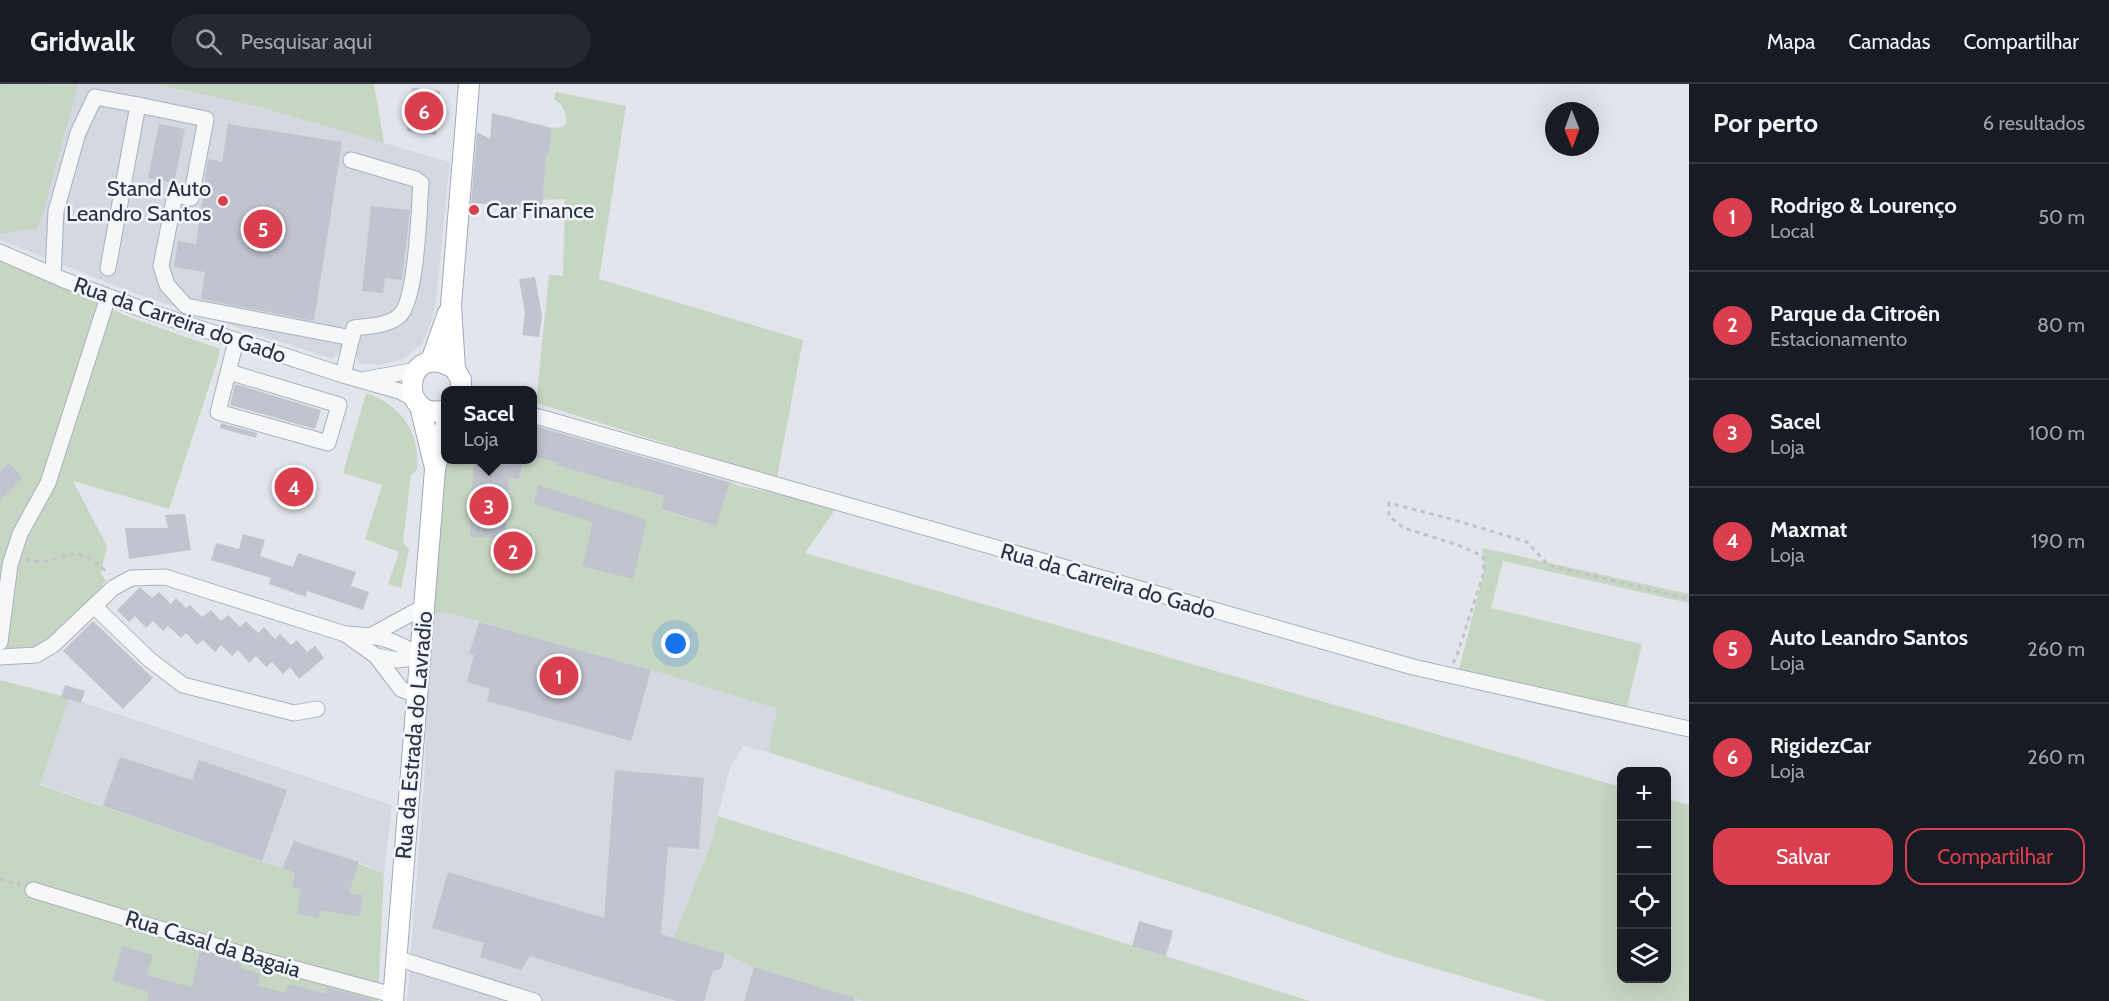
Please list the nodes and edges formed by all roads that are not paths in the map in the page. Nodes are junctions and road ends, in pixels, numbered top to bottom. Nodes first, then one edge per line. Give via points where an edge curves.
1 (468, 84) edge
2 (138, 105) junction
3 (351, 160) dead end
4 (0, 252) edge
5 (108, 268) dead end
6 (53, 275) junction
7 (108, 297) junction
8 (451, 305) junction
9 (352, 338) junction
10 (237, 340) junction
11 (424, 366) junction
12 (229, 372) junction
13 (343, 375) junction
14 (364, 380) junction
15 (463, 382) edge
16 (417, 403) junction
17 (441, 410) edge
18 (537, 416) edge
19 (441, 444) edge
20 (435, 469) junction
21 (94, 606) junction
22 (425, 606) junction
23 (345, 634) junction
24 (372, 634) junction
25 (0, 642) edge
26 (376, 656) junction
27 (0, 657) edge
28 (421, 657) junction
29 (416, 695) junction
30 (317, 709) dead end
31 (1689, 729) edge
32 (33, 890) road end
33 (396, 958) junction
34 (393, 998) edge
35 (534, 1001) edge

1 - 8 main road
2 - 5 street
2 - 6 street via 96,97 78,133 56,211
2 - 9 street via 206,119 190,198 175,195 161,266 167,285 186,306
3 - 9 street via 421,183 412,286 405,308 399,317 389,321 354,328
4 - 6 street, Rua da Carreira do Gado
6 - 7 street, Rua da Carreira do Gado
7 - 10 street, Rua da Carreira do Gado
7 - 25 street via 48,483 20,534 13,556
8 - 11 main road, Rua da Estrada do Lavradio
8 - 15 main road
9 - 13 street
10 - 12 street
10 - 13 street, Rua da Carreira do Gado
11 - 14 street
11 - 15 main road via 446,363
11 - 16 main road, Rua da Estrada do Lavradio via 411,384
12 - 12 street via 218,412 328,443 339,405
13 - 14 street, Rua da Carreira do Gado
14 - 16 street, Rua da Carreira do Gado via 399,391
16 - 17 main road
16 - 20 main road, Rua da Estrada do Lavradio
18 - 31 street, Rua da Carreira do Gado via 1413,667
19 - 20 main road, Rua da Estrada do Lavradio
20 - 22 main road, Rua da Estrada do Lavradio
21 - 23 street via 131,578 165,577
21 - 27 street via 53,645 36,655
21 - 30 street via 150,660 183,685 294,713
22 - 24 street
22 - 28 main road, Rua da Estrada do Lavradio
23 - 24 street
23 - 26 street
24 - 28 street via 403,644
26 - 28 street via 398,660
26 - 29 street via 401,689
28 - 29 main road, Rua da Estrada do Lavradio
29 - 33 main road, Rua da Estrada do Lavradio
32 - 34 street, Rua Casal da Bagaia
33 - 34 main road, Rua da Estrada do Lavradio
33 - 35 street

